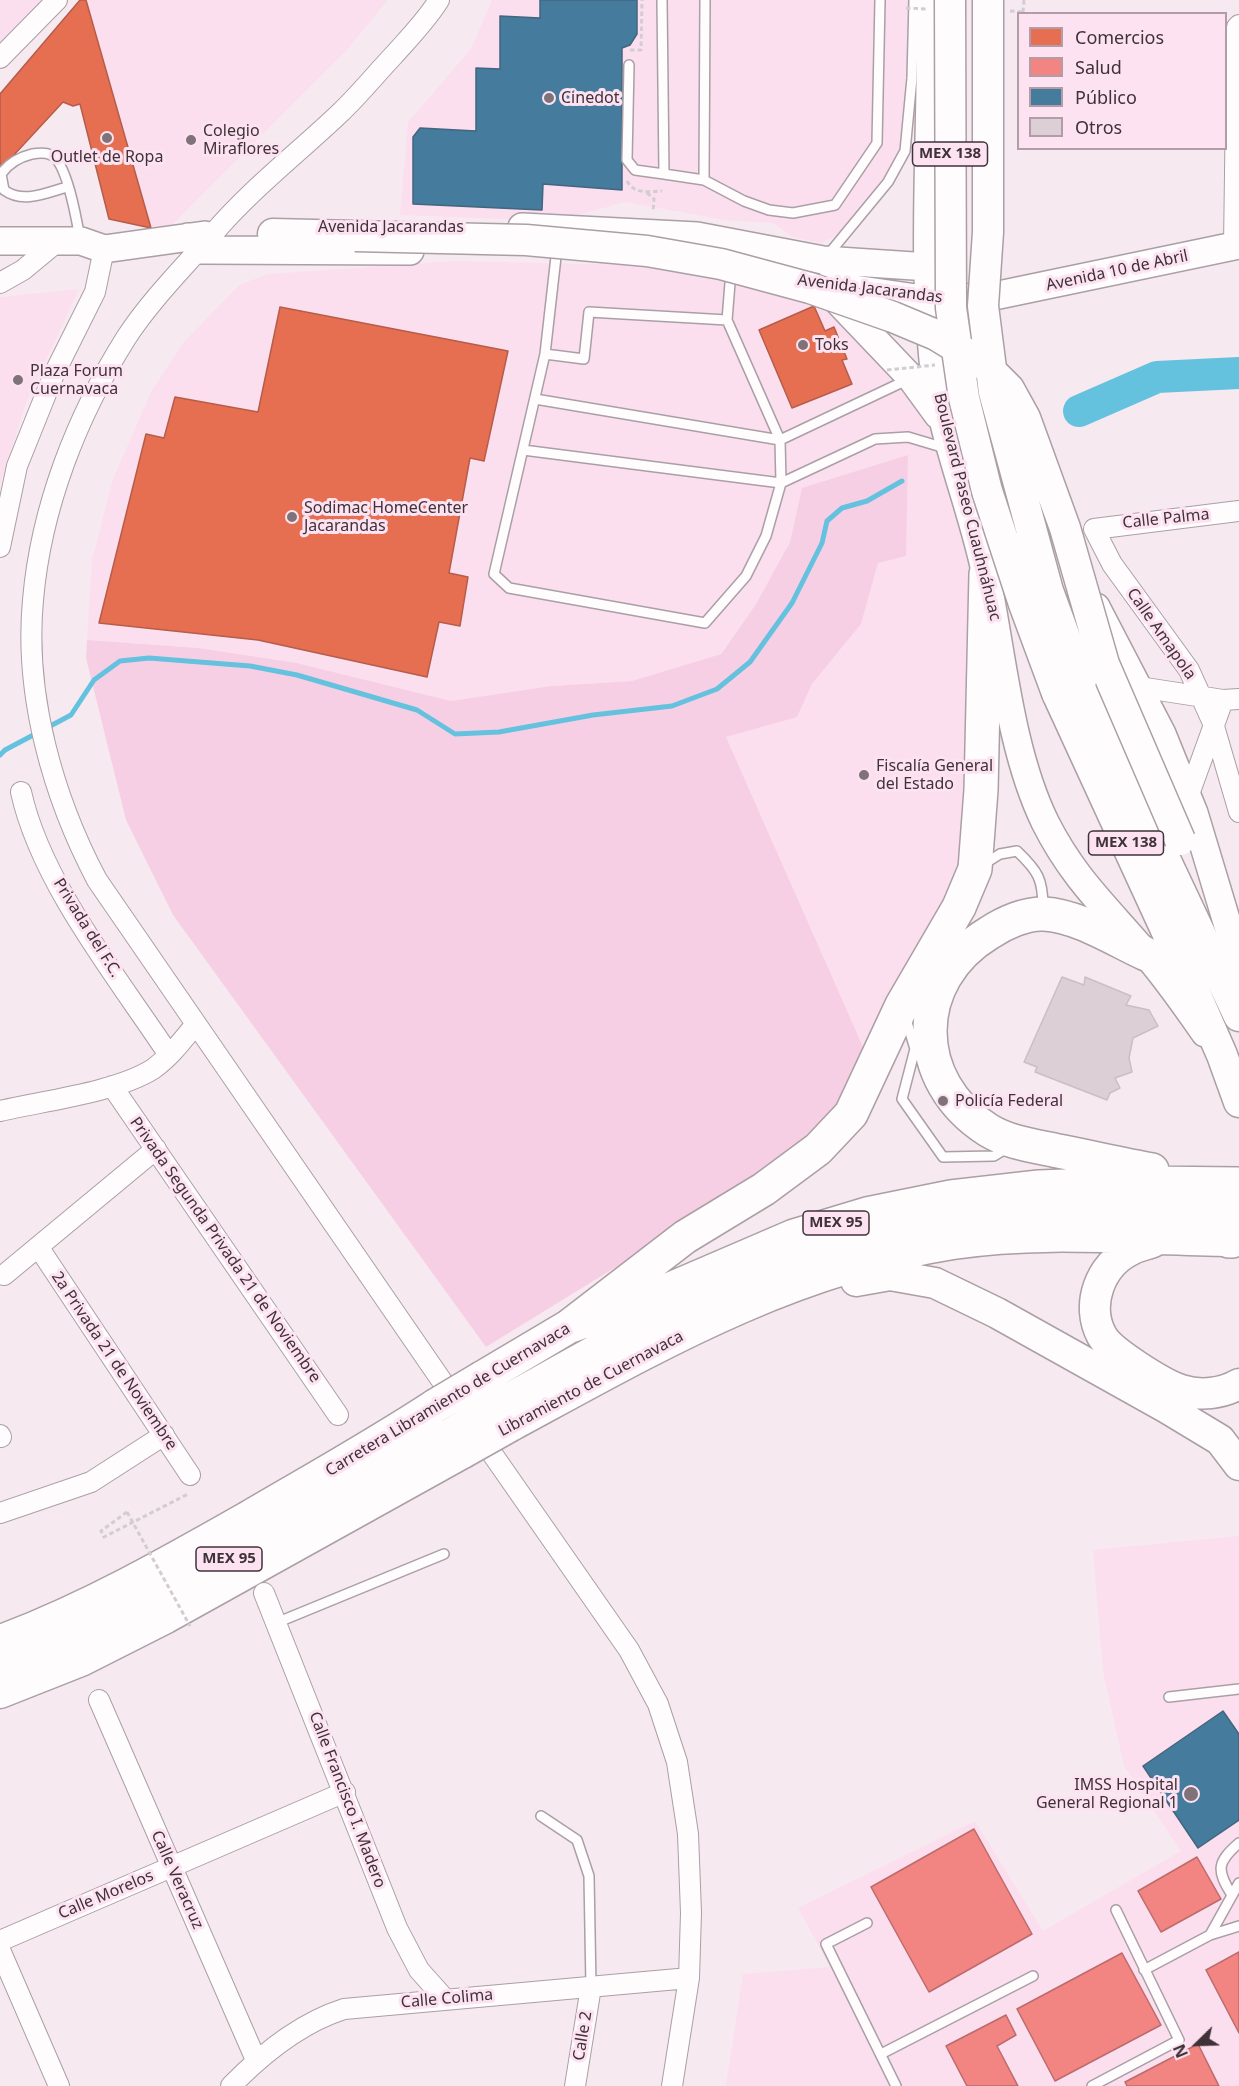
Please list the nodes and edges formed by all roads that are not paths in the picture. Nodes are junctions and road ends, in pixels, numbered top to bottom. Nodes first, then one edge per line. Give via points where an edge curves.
1 (57, 0) edge
2 (439, 0) edge
3 (662, 0) edge
4 (705, 0) edge
5 (880, 0) edge
6 (914, 0) edge
7 (930, 0) edge
8 (950, 0) edge
9 (988, 0) edge
10 (1013, 6) edge
11 (1238, 26) edge
12 (0, 58) edge
13 (629, 65) dead end
14 (922, 70) junction
15 (1237, 105) edge
16 (664, 174) junction
17 (704, 180) junction
18 (68, 187) junction
19 (273, 234) junction
20 (690, 235) junction
21 (557, 239) junction
22 (200, 240) junction
23 (0, 241) edge
24 (81, 244) junction
25 (1237, 246) edge
26 (686, 263) junction
27 (731, 271) junction
28 (822, 272) junction
29 (0, 283) edge
30 (937, 285) junction
31 (985, 295) junction
32 (727, 320) junction
33 (545, 354) junction
34 (890, 355) junction
35 (911, 378) junction
36 (535, 399) junction
37 (942, 420) junction
38 (780, 440) junction
39 (523, 450) junction
40 (950, 450) junction
41 (1034, 453) junction
42 (781, 483) junction
43 (1239, 511) edge
44 (1094, 529) joint
45 (1068, 539) junction
46 (0, 547) edge
47 (986, 574) junction
48 (1139, 687) junction
49 (1203, 698) junction
50 (1231, 699) edge
51 (1213, 723) junction
52 (21, 792) dead end
53 (1188, 797) junction
54 (1239, 812) edge
55 (1174, 852) junction
56 (975, 869) junction
57 (1044, 914) junction
58 (1146, 954) junction
59 (1234, 1003) edge
60 (902, 1005) junction
61 (195, 1026) junction
62 (169, 1055) junction
63 (1222, 1055) junction
64 (112, 1086) junction
65 (1239, 1102) edge
66 (0, 1111) edge
67 (1018, 1143) junction
68 (156, 1149) junction
69 (1232, 1217) edge
70 (1161, 1240) junction
71 (39, 1248) junction
72 (4, 1275) dead end
73 (730, 1312) junction
74 (568, 1327) junction
75 (1239, 1384) edge
76 (435, 1406) junction
77 (338, 1414) dead end
78 (505, 1416) junction
79 (164, 1435) junction
80 (457, 1444) junction
81 (1239, 1465) edge
82 (190, 1475) road end
83 (0, 1513) edge
84 (444, 1554) dead end
85 (264, 1593) dead end
86 (276, 1623) junction
87 (0, 1626) edge
88 (0, 1642) edge
89 (0, 1668) edge
90 (1239, 1689) edge
91 (0, 1693) edge
92 (1169, 1697) dead end
93 (99, 1700) dead end
94 (345, 1792) junction
95 (541, 1816) dead end
96 (1239, 1843) edge
97 (171, 1867) junction
98 (1239, 1883) edge
99 (1232, 1895) junction
100 (1116, 1910) dead end
101 (867, 1923) dead end
102 (1239, 1926) edge
103 (1210, 1935) junction
104 (0, 1941) edge
105 (0, 1950) edge
106 (1144, 1970) junction
107 (1033, 1976) dead end
108 (689, 1978) junction
109 (591, 1987) junction
110 (444, 1998) junction
111 (881, 2054) junction
112 (256, 2060) junction
113 (59, 2086) edge
114 (231, 2086) edge
115 (575, 2086) edge
116 (672, 2086) edge
117 (896, 2086) edge
118 (1092, 2086) edge

1 - 12 street
2 - 22 street via 428,18 343,110
3 - 16 lane
4 - 17 lane
5 - 17 lane via 877,143 835,205 793,213 769,210
6 - 14 lane
7 - 14 main road, Boulevard Paseo Cuauhnáhuac / MEX 138
8 - 63 main road, Boulevard Paseo Cuauhnáhuac / MEX 138, bridge via 951,308 964,398 987,491 1057,693
9 - 55 main road, MEX 138, bridge via 988,232 983,306 994,392 1048,591 1081,681
10 - 31 main road, MEX 138
11 - 15 street
13 - 16 lane via 627,160 635,170
14 - 28 lane via 905,150 888,182
14 - 30 main road, Boulevard Paseo Cuauhnáhuac / MEX 138 via 931,117
15 - 25 street
16 - 17 lane
18 - 18 lane via 36,196 12,196 4,190 1,174 28,155 52,155 60,162
18 - 24 lane
19 - 21 main road, Avenida Jacarandas via 323,226
19 - 22 main road, Avenida Jacarandas
19 - 55 main road, bridge via 526,240 647,251 721,264 810,288 893,317 936,335 985,365 1010,389 1025,418 1065,528 1093,632
20 - 21 main road, Avenida Jacarandas
20 - 26 main road
20 - 28 main road, Avenida Jacarandas
21 - 22 main road, Avenida Jacarandas
21 - 26 main road, Avenida Jacarandas
21 - 33 lane
22 - 24 main road, Avenida Jacarandas
22 - 61 street via 128,336 74,434 40,550 32,601 37,701 60,795 79,845 97,880
23 - 24 main road, Avenida Jacarandas
24 - 29 street
24 - 46 street via 94,292 54,374 17,466
25 - 31 main road, Avenida 10 de Abril
26 - 27 main road, Avenida Jacarandas
27 - 28 main road, Avenida Jacarandas
27 - 32 lane
28 - 30 main road, Avenida Jacarandas
28 - 34 main road
30 - 31 main road, Avenida Jacarandas
30 - 34 main road
30 - 37 main road, Boulevard Paseo Cuauhnáhuac / MEX 138 via 933,361
31 - 41 main road, MEX 138, bridge
31 - 41 main road via 996,386 1009,426 1023,447
32 - 33 lane via 589,312 584,359
32 - 38 lane
33 - 36 lane
34 - 35 main road
35 - 37 main road
35 - 38 lane
36 - 38 lane
36 - 39 lane
37 - 40 main road, Boulevard Paseo Cuauhnáhuac / MEX 138
38 - 42 lane
39 - 42 lane
39 - 42 lane via 494,574 509,588 705,623 746,576 766,536
40 - 42 lane via 908,437 875,439
40 - 47 main road, Boulevard Paseo Cuauhnáhuac / MEX 138
41 - 45 main road, MEX 138
43 - 44 street, Calle Palma
44 - 49 street, Calle Amapola via 1112,564 1189,670
45 - 47 main road via 1044,525 1017,528 994,546
45 - 48 main road, MEX 138 via 1096,608
47 - 56 highway via 981,790
47 - 58 main road, Boulevard Paseo Cuauhnáhuac / MEX 138 via 1017,739 1044,819 1088,891
48 - 49 street
48 - 53 main road, MEX 138
49 - 50 street
49 - 51 street, Calle Amapola
50 - 51 street
51 - 53 street
51 - 54 street, Calle Amapola
52 - 62 street, Privada del F.C. via 27,821 59,888
53 - 59 main road, MEX 138 via 1232,939
55 - 59 main road via 1207,914
56 - 57 lane via 1000,854 1017,851 1035,868 1043,888
56 - 60 highway via 959,907
57 - 58 highway via 1077,922
57 - 67 highway via 1006,922 955,961 936,995 928,1028 933,1062 944,1088 964,1111 990,1131
58 - 63 main road, Boulevard Paseo Cuauhnáhuac / MEX 138
60 - 67 lane via 915,1048 902,1099 944,1157 994,1156
60 - 74 highway via 852,1114 818,1149 764,1190 685,1237
61 - 62 street
61 - 108 street via 629,1650 658,1704 677,1762 688,1834
62 - 64 street via 152,1070
63 - 65 main road, Boulevard Paseo Cuauhnáhuac / MEX 138
64 - 66 street
64 - 68 street, Privada Segunda Privada 21 de Noviembre
67 - 69 highway
68 - 71 street
68 - 77 street, Privada Segunda Privada 21 de Noviembre
69 - 70 main road, Libramiento de Cuernavaca / MEX 95
69 - 74 highway, Carretera Libramiento de Cuernavaca / MEX 95 via 1145,1183 1039,1187 951,1197 867,1214 794,1236 652,1297
69 - 78 highway, Carretera Libramiento de Cuernavaca / MEX 95 via 1041,1214 875,1240 722,1290 621,1340
70 - 73 main road, Libramiento de Cuernavaca / MEX 95 via 1044,1236 954,1244 878,1258 809,1279
70 - 75 main road via 1130,1250 1111,1264 1096,1289 1094,1312 1102,1336 1118,1354 1180,1390 1206,1394
71 - 72 street
71 - 79 street, 2a Privada 21 de Noviembre
73 - 78 main road, Libramiento de Cuernavaca / MEX 95 via 621,1366
73 - 81 main road via 890,1275 935,1283 997,1313 1185,1419 1220,1440
74 - 76 highway, Carretera Libramiento de Cuernavaca / MEX 95, bridge
76 - 87 main road, MEX 95 via 377,1432 133,1568 48,1609
76 - 88 highway, Carretera Libramiento de Cuernavaca / MEX 95 via 382,1441 139,1580 54,1622
78 - 80 highway, Carretera Libramiento de Cuernavaca / MEX 95, bridge
79 - 82 street, 2a Privada 21 de Noviembre
79 - 83 street via 91,1482
80 - 89 highway, Carretera Libramiento de Cuernavaca / MEX 95 via 157,1599 69,1641
80 - 91 main road, MEX 95 via 166,1618 81,1661
84 - 86 lane
85 - 86 street, Calle Francisco I. Madero
86 - 94 street, Calle Francisco I. Madero
90 - 92 lane
93 - 97 street, Calle Veracruz
94 - 97 street, Calle Morelos
94 - 110 street, Calle Francisco I. Madero via 397,1928 419,1970
95 - 109 lane via 577,1840 589,1875
96 - 99 lane via 1221,1863 1220,1872
97 - 104 street, Calle Morelos
97 - 112 street, Calle Veracruz
98 - 99 lane
99 - 103 lane
100 - 106 lane
101 - 111 lane via 826,1944
102 - 103 lane
103 - 106 lane
105 - 113 street
106 - 118 lane via 1179,2040
107 - 111 lane
108 - 109 street, Calle Colima
108 - 116 street
109 - 110 street, Calle Colima
109 - 115 street, Calle 2
110 - 112 street, Calle Colima via 344,2009 318,2018
111 - 117 lane
112 - 114 street, Calle Colima

